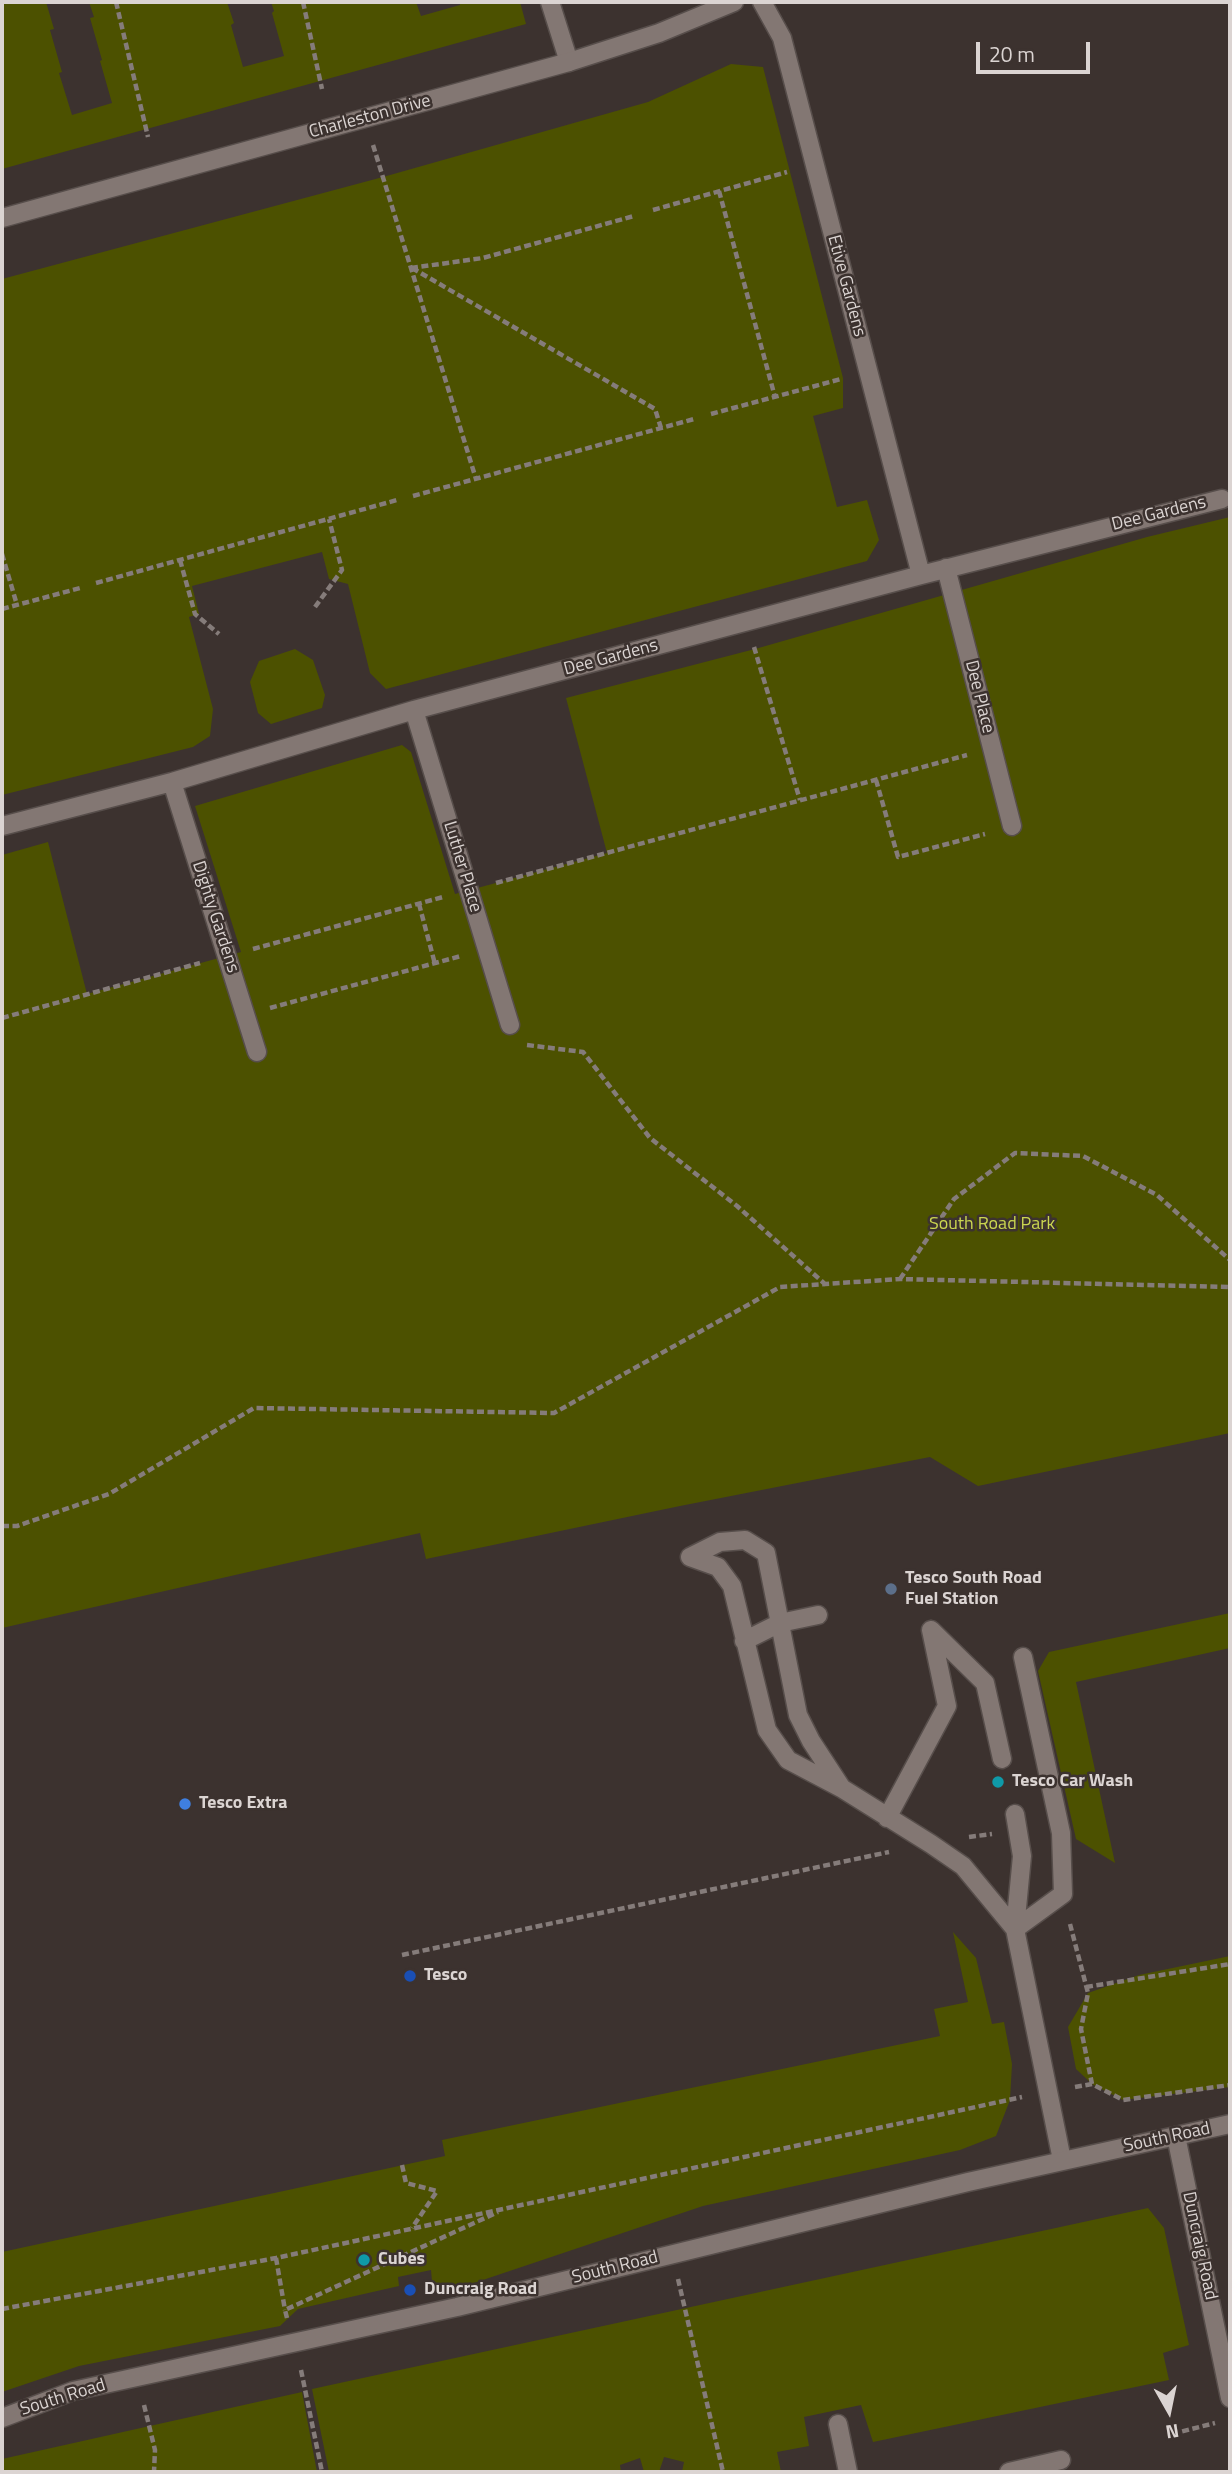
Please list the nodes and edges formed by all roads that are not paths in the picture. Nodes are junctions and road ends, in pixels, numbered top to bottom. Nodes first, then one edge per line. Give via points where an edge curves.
1 (550, 2) edge
2 (734, 2) edge
3 (762, 2) edge
4 (569, 62) junction
5 (2, 218) edge
6 (1222, 499) dead end
7 (946, 568) junction
8 (921, 575) junction
9 (414, 710) junction
10 (172, 782) junction
11 (2, 826) edge
12 (1012, 827) road end
13 (510, 1025) road end
14 (257, 1052) dead end
15 (818, 1615) dead end
16 (780, 1623) junction
17 (744, 1640) junction
18 (1023, 1657) dead end
19 (1002, 1759) dead end
20 (843, 1789) junction
21 (1015, 1814) dead end
22 (887, 1818) junction
23 (1015, 1929) junction
24 (1230, 2124) edge
25 (1176, 2136) junction
26 (1062, 2160) junction
27 (1230, 2398) edge
28 (2, 2418) edge
29 (838, 2424) dead end
30 (1060, 2460) dead end
31 (848, 2472) edge
32 (1009, 2472) edge

1 - 4 street
2 - 4 street, Charleston Drive via 659,33
3 - 8 street, Etive Gardens via 782,38
4 - 5 street, Charleston Drive
6 - 7 street, Dee Gardens
7 - 8 street, Dee Gardens
7 - 12 street, Dee Place
8 - 9 street, Dee Gardens
9 - 10 street, Dee Gardens
9 - 13 street, Luther Place
10 - 11 street, Dee Gardens
10 - 14 street, Dighty Gardens
15 - 16 street
16 - 17 street
16 - 17 street via 766,1553 745,1540 720,1542 690,1557 718,1567 732,1586
16 - 20 street via 798,1714
17 - 20 street via 766,1730 788,1760
18 - 23 street via 1061,1833 1063,1894
19 - 22 street via 985,1683 931,1630 947,1706
20 - 22 street
21 - 23 street via 1022,1856
22 - 23 street via 963,1866
23 - 26 street
24 - 25 street, South Road
25 - 26 street, South Road
25 - 27 street, Duncraig Road
26 - 28 street, South Road via 457,2307 74,2391
29 - 31 street
30 - 32 street

